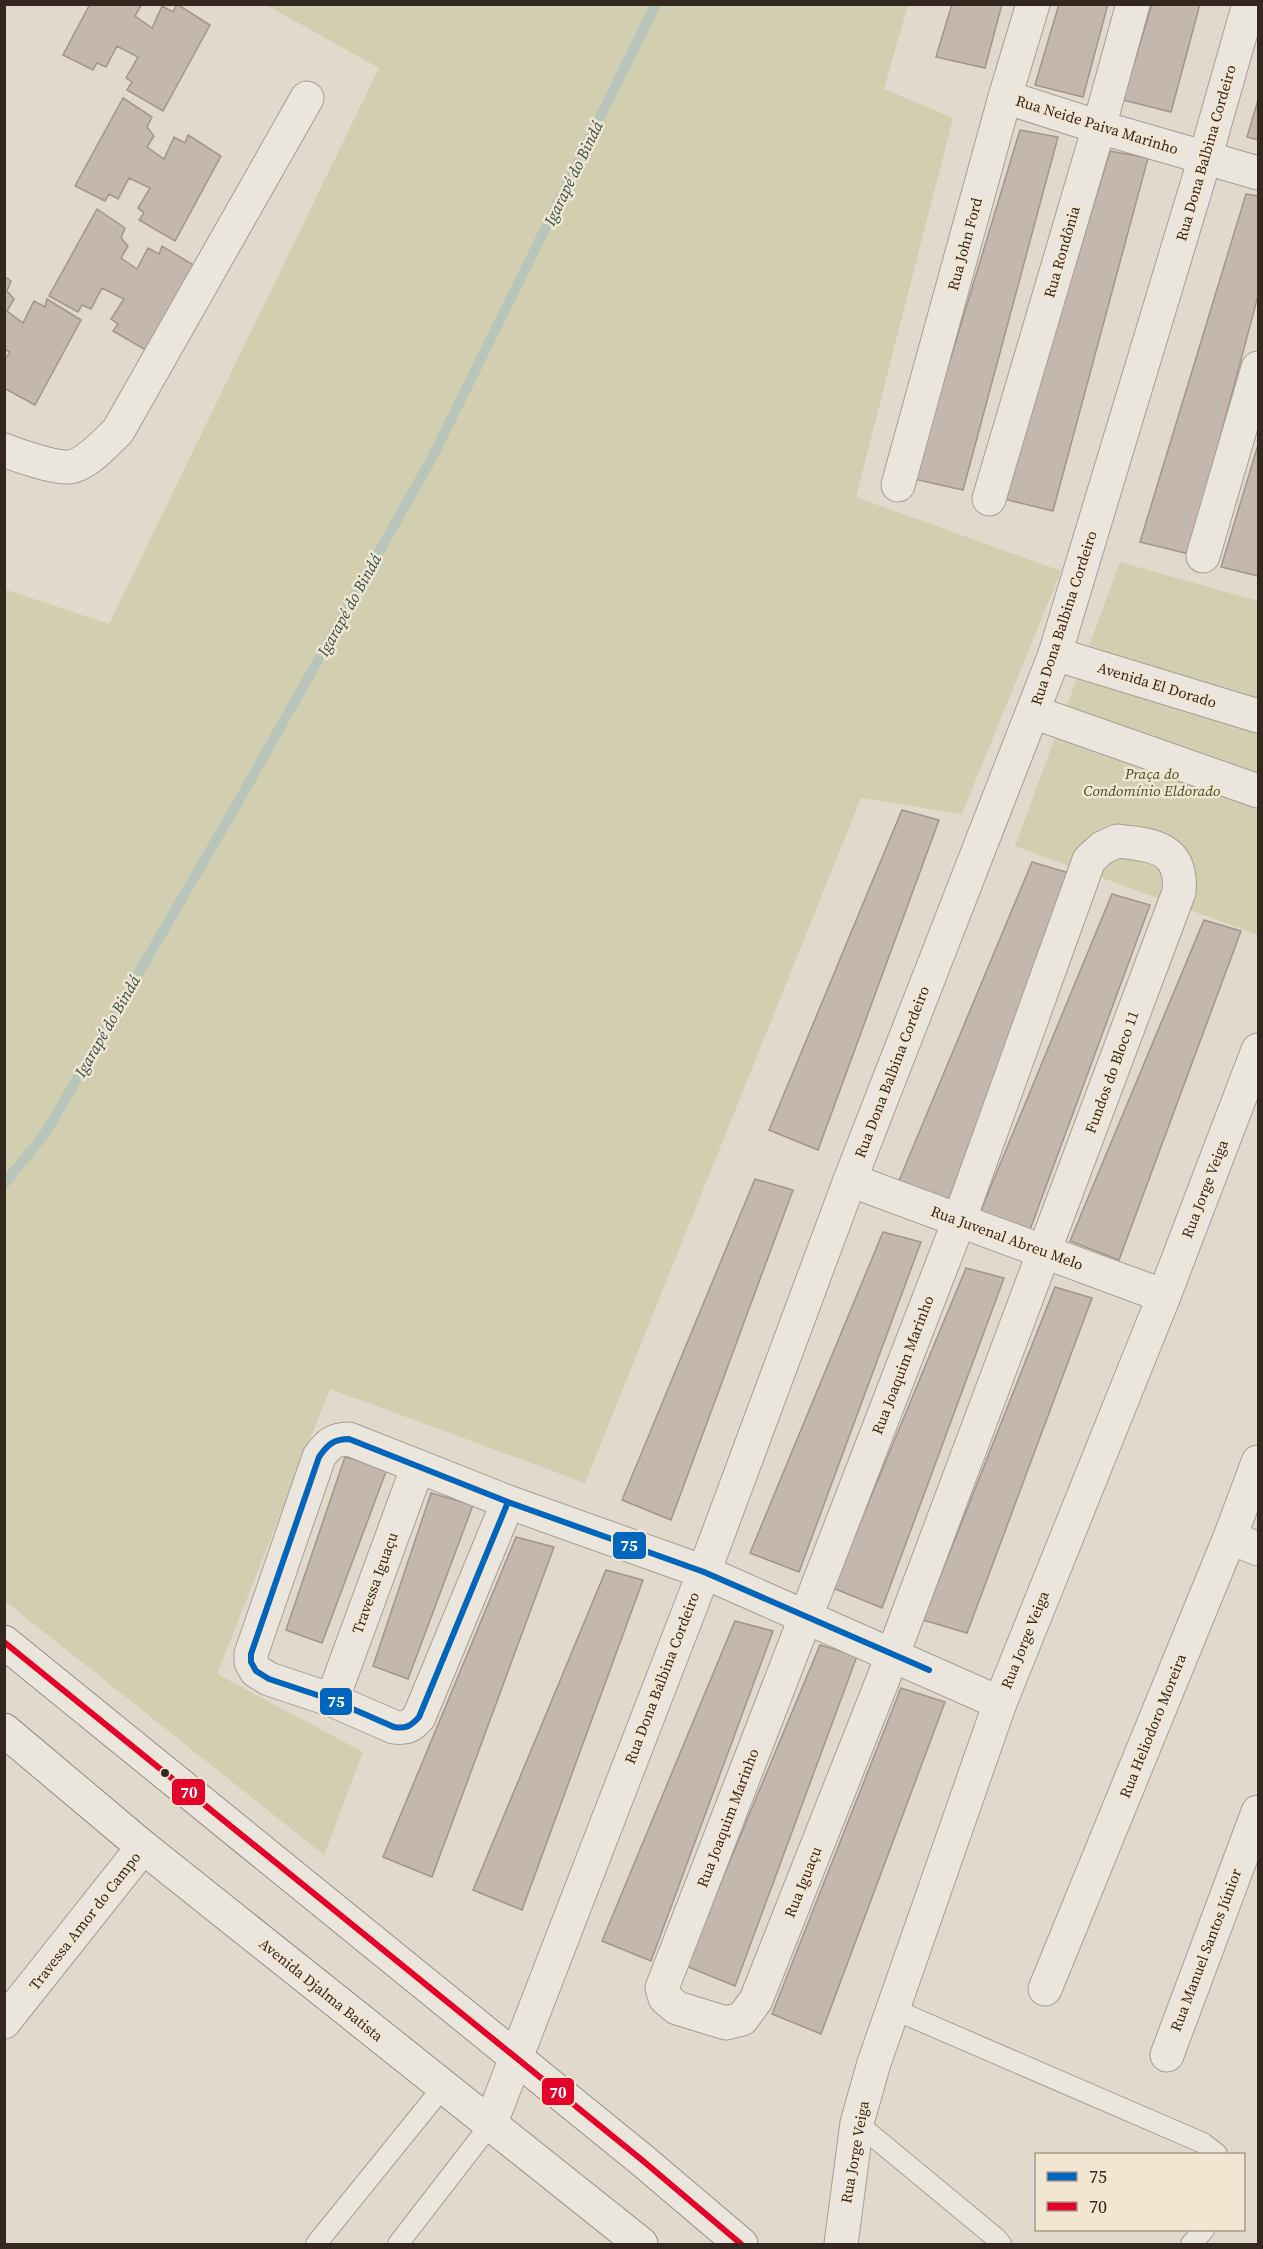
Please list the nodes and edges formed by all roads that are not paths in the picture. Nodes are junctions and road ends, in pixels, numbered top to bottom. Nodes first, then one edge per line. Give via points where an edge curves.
1 (1033, 4) edge
2 (1133, 4) edge
3 (1249, 4) edge
4 (1005, 97) junction
5 (307, 98) dead end
6 (1099, 128) junction
7 (1205, 158) junction
8 (1258, 173) edge
9 (1258, 368) edge
10 (4, 450) edge
11 (898, 485) dead end
12 (989, 499) dead end
13 (1203, 556) dead end
14 (1055, 654) junction
15 (1033, 712) junction
16 (1258, 716) edge
17 (1258, 791) edge
18 (1179, 892) joint
19 (1258, 1050) edge
20 (850, 1180) junction
21 (959, 1221) junction
22 (1046, 1252) junction
23 (1164, 1296) junction
24 (1258, 1462) edge
25 (418, 1466) junction
26 (508, 1502) junction
27 (1244, 1543) edge
28 (704, 1572) junction
29 (806, 1616) junction
30 (4, 1642) edge
31 (893, 1654) junction
32 (332, 1700) junction
33 (1000, 1703) junction
34 (4, 1731) edge
35 (1258, 1812) edge
36 (143, 1847) junction
37 (662, 1988) joint
38 (1045, 1989) dead end
39 (893, 2009) junction
40 (4, 2022) edge
41 (1167, 2055) dead end
42 (515, 2057) junction
43 (443, 2087) junction
44 (857, 2123) junction
45 (490, 2125) junction
46 (1216, 2153) edge
47 (1201, 2231) edge
48 (316, 2244) edge
49 (398, 2244) edge
50 (641, 2244) edge
51 (741, 2244) edge
52 (841, 2244) edge
53 (1001, 2244) edge
54 (1191, 2244) edge

1 - 4 street, Rua John Ford
2 - 6 street, Rua Rondônia
3 - 7 street, Rua Dona Balbina Cordeiro
4 - 6 street, Rua Neide Paiva Marinho
4 - 11 street, Rua John Ford
5 - 10 street via 118,431 91,457 70,467
6 - 7 street, Rua Neide Paiva Marinho
6 - 12 street, Rua Rondônia
7 - 8 street, Rua Neide Paiva Marinho
7 - 14 street, Rua Dona Balbina Cordeiro
9 - 13 street
14 - 15 street, Rua Dona Balbina Cordeiro
14 - 16 street, Avenida El Dorado
15 - 17 street
15 - 20 street, Rua Dona Balbina Cordeiro
18 - 21 street, Rua Joaquim Marinho via 1180,875 1171,857 1154,845 1117,841 1089,860
18 - 22 street, Fundos do Bloco 11
19 - 23 street, Rua Jorge Veiga
20 - 21 street, Rua Juvenal Abreu Melo
20 - 28 street, Rua Dona Balbina Cordeiro
21 - 22 street, Rua Juvenal Abreu Melo
21 - 29 street, Rua Joaquim Marinho
22 - 23 street, Rua Juvenal Abreu Melo
22 - 31 street, Fundos do Bloco 11
23 - 33 street, Rua Jorge Veiga
24 - 27 street, Rua Heliodoro Moreira
25 - 26 street
25 - 32 street, Travessa Iguaçu
25 - 32 street via 349,1439 337,1439 327,1445 320,1457 251,1662 256,1671 269,1678
26 - 28 street
26 - 32 street via 419,1717 412,1725 404,1729 394,1727
27 - 38 street, Rua Heliodoro Moreira
28 - 29 street
28 - 42 street, Rua Dona Balbina Cordeiro
29 - 31 street
29 - 37 street, Rua Joaquim Marinho
30 - 42 street
31 - 33 street
31 - 37 street, Rua Iguaçu via 756,2000 742,2019 726,2022 677,2008 665,1998
33 - 39 street, Rua Jorge Veiga
34 - 36 street, Avenida Djalma Batista
35 - 41 street, Rua Manuel Santos Júnior
36 - 40 street, Travessa Amor do Campo
36 - 43 street, Avenida Djalma Batista
39 - 44 street, Rua Jorge Veiga
39 - 46 lane via 1203,2143
42 - 45 street, Rua Dona Balbina Cordeiro
42 - 51 street
43 - 45 street, Avenida Djalma Batista
43 - 48 lane
44 - 52 street, Rua Jorge Veiga
44 - 53 lane
45 - 49 lane
45 - 50 street, Avenida Djalma Batista
47 - 54 lane

